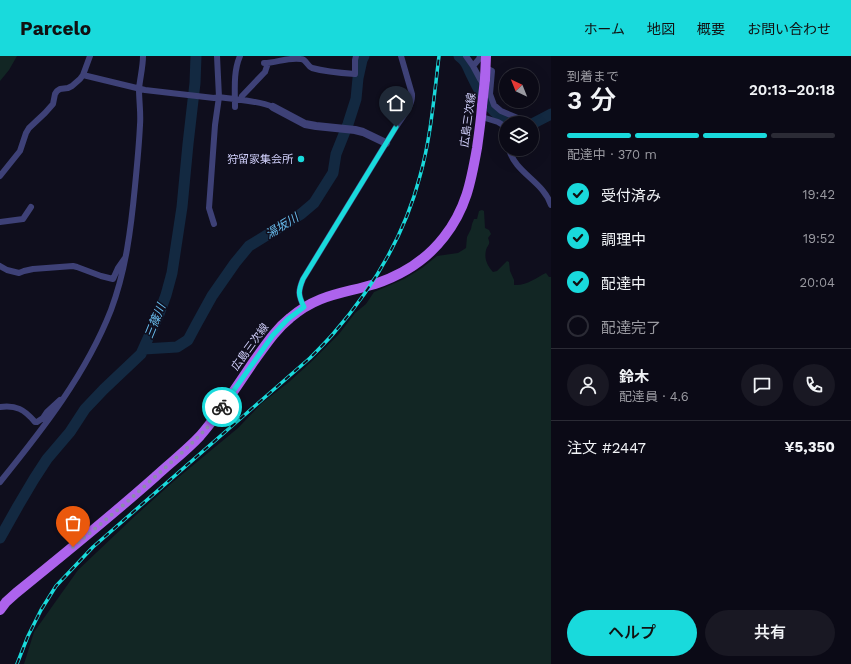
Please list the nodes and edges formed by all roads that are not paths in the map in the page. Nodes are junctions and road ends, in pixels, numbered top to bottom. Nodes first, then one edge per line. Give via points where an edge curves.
1 (90, 56) edge
2 (143, 56) edge
3 (217, 56) edge
4 (240, 56) edge
5 (356, 56) edge
6 (401, 56) edge
7 (466, 56) edge
8 (480, 56) edge
9 (486, 56) edge
10 (473, 66) junction
11 (486, 68) junction
12 (83, 75) junction
13 (142, 90) junction
14 (490, 94) junction
15 (232, 96) junction
16 (242, 96) junction
17 (216, 98) junction
18 (256, 102) junction
19 (235, 107) dead end
20 (273, 107) joint
21 (512, 116) edge
22 (482, 117) junction
23 (499, 123) edge
24 (386, 143) junction
25 (511, 156) edge
26 (0, 176) edge
27 (551, 205) edge
28 (30, 207) dead end
29 (0, 222) edge
30 (214, 224) dead end
31 (126, 257) junction
32 (0, 266) edge
33 (304, 307) junction
34 (65, 396) junction
35 (0, 407) edge
36 (0, 482) edge
37 (0, 610) edge

1 - 12 street
2 - 13 street
3 - 17 street
4 - 15 street
5 - 16 street via 355,74 333,73 309,67 302,59 266,63 265,72
6 - 24 street via 412,101
7 - 10 street
8 - 10 street
9 - 11 main road, 広島三次線
10 - 14 street
11 - 14 street via 492,71
11 - 22 main road, 広島三次線, bridge
12 - 13 street
12 - 26 street via 72,86 57,91 53,104 29,128 20,151
13 - 17 street
13 - 31 street via 133,215
14 - 21 street via 497,108
15 - 16 street
15 - 17 street
15 - 18 street
15 - 19 street
16 - 18 street
17 - 30 street via 209,208
18 - 20 street
20 - 24 street via 305,124 355,130
22 - 23 street
22 - 33 main road, 広島三次線 via 465,201 444,238 424,258 394,276 327,296
24 - 33 street via 303,279 299,292
25 - 27 street via 515,164 537,184
28 - 29 street via 23,219
31 - 32 street via 112,281 77,266 33,269 19,273
31 - 34 street via 108,315 94,347
33 - 37 main road, 広島三次線 via 273,335 225,404 196,440 127,502 16,593
34 - 35 street via 37,422 26,412 15,407
34 - 36 street via 54,414

